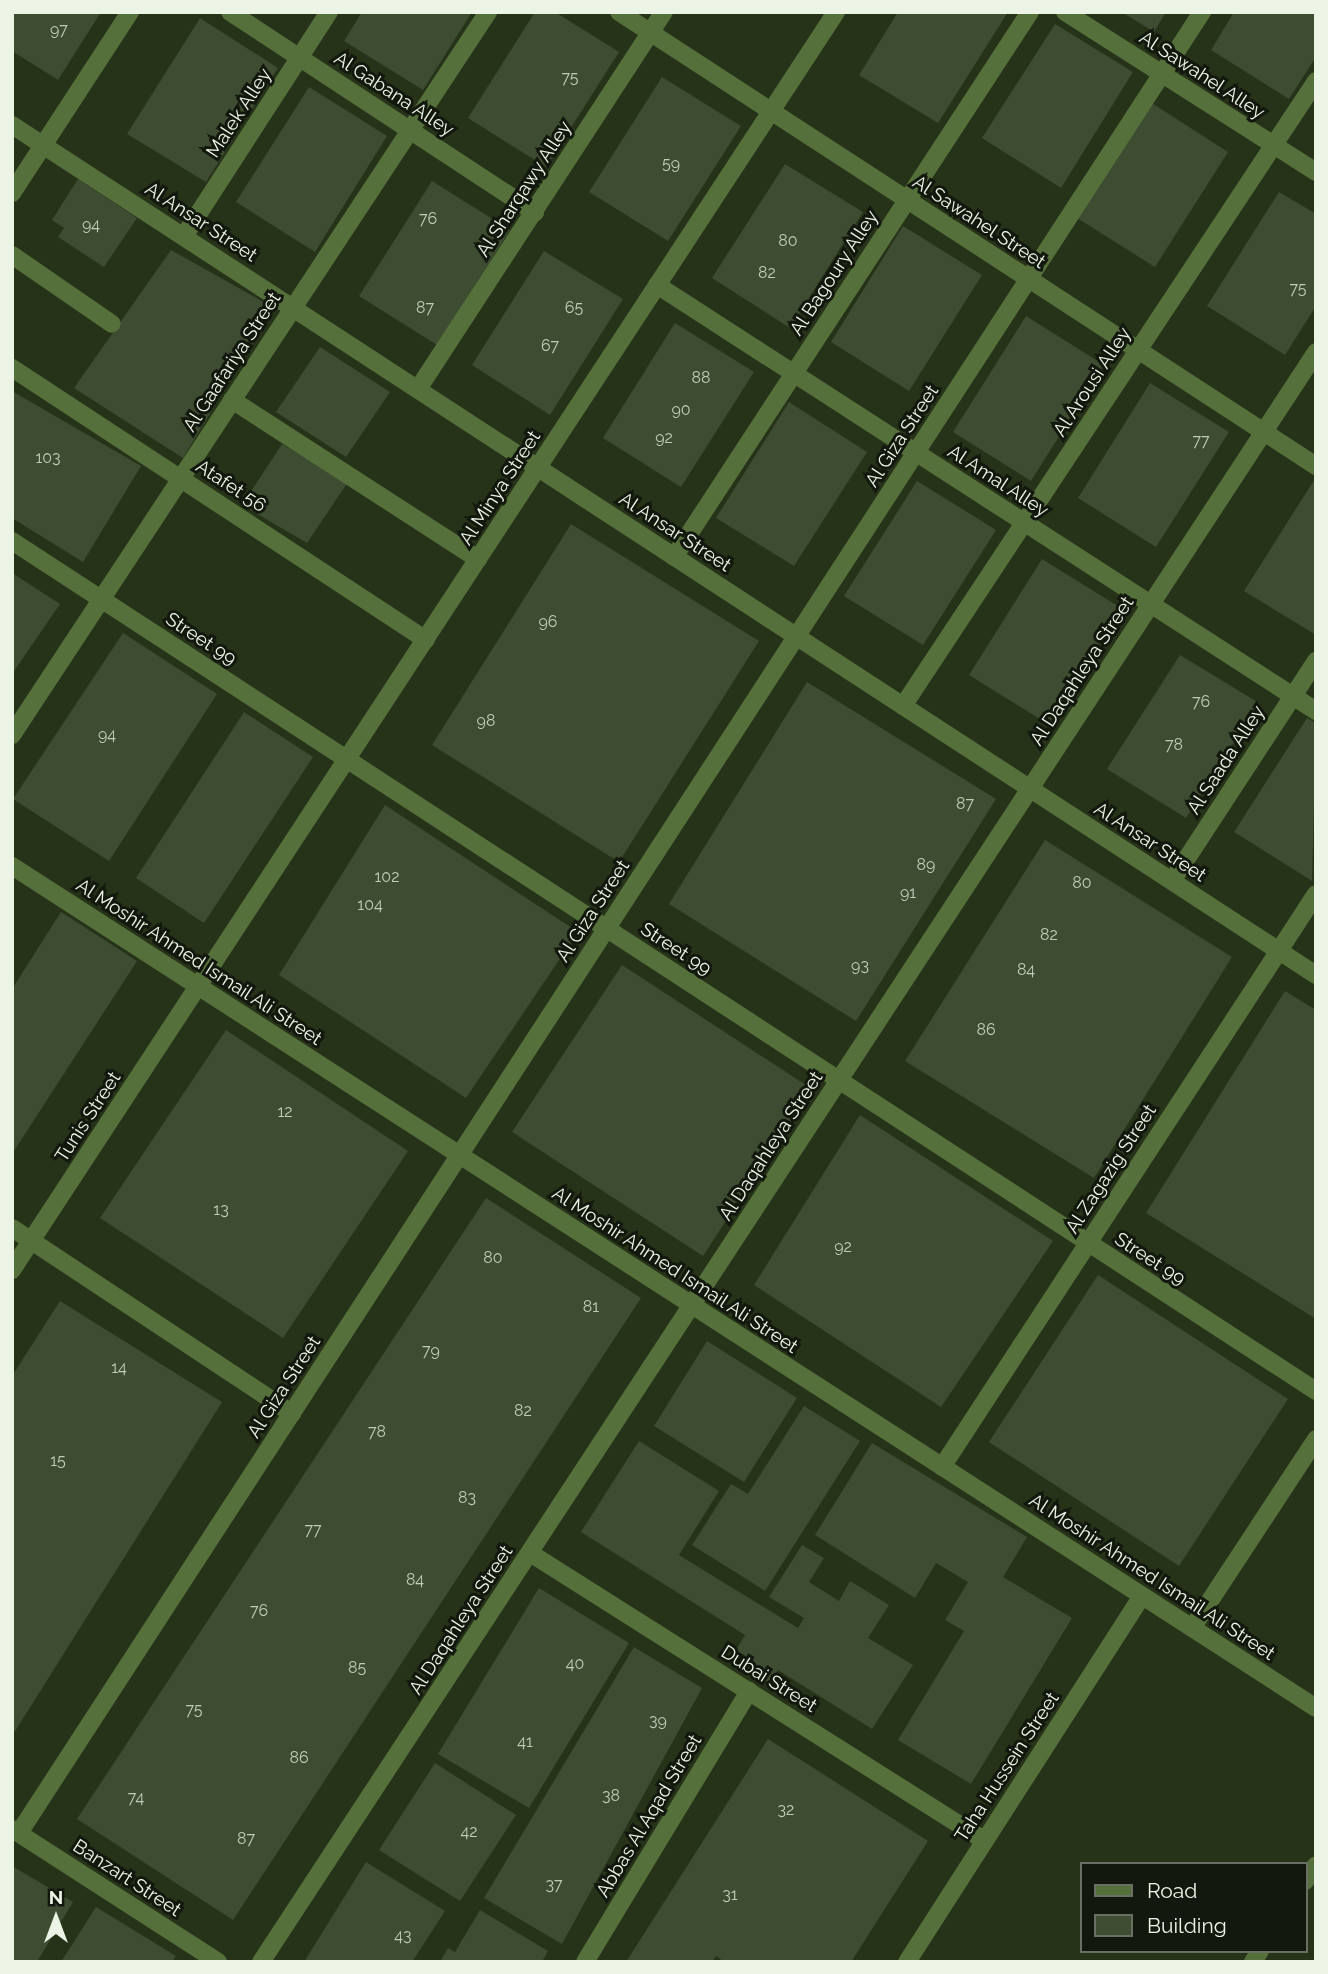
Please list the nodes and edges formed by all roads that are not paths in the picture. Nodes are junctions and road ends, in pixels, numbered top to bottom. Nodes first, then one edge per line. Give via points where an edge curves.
1 (130, 12) edge
2 (230, 12) edge
3 (329, 12) edge
4 (488, 12) edge
5 (619, 12) edge
6 (664, 12) edge
7 (836, 12) edge
8 (1030, 12) edge
9 (1065, 12) edge
10 (1202, 12) edge
11 (651, 33) junction
12 (299, 58) junction
13 (1162, 74) junction
14 (1316, 81) edge
15 (771, 111) junction
16 (12, 125) edge
17 (410, 130) junction
18 (44, 145) junction
19 (1273, 145) junction
20 (1316, 172) edge
21 (12, 193) edge
22 (906, 200) junction
23 (535, 212) junction
24 (184, 236) junction
25 (12, 255) edge
26 (1028, 279) junction
27 (657, 285) junction
28 (293, 308) junction
29 (112, 324) dead end
30 (1138, 350) junction
31 (1316, 352) edge
32 (12, 368) edge
33 (794, 374) junction
34 (418, 389) junction
35 (232, 400) junction
36 (1263, 432) junction
37 (916, 453) junction
38 (1316, 466) edge
39 (538, 468) junction
40 (180, 478) junction
41 (1024, 523) junction
42 (12, 541) edge
43 (674, 557) junction
44 (478, 559) junction
45 (101, 599) junction
46 (1150, 605) junction
47 (796, 636) junction
48 (426, 640) junction
49 (1316, 661) edge
50 (1292, 696) junction
51 (903, 706) junction
52 (1316, 711) edge
53 (12, 735) edge
54 (348, 760) junction
55 (1030, 788) junction
56 (12, 866) edge
57 (1172, 881) junction
58 (1316, 894) edge
59 (607, 928) junction
60 (1279, 951) junction
61 (1316, 975) edge
62 (200, 987) junction
63 (839, 1081) junction
64 (460, 1155) junction
65 (12, 1228) edge
66 (32, 1241) junction
67 (1088, 1243) junction
68 (12, 1270) edge
69 (692, 1305) junction
70 (1316, 1391) edge
71 (292, 1413) junction
72 (1316, 1438) edge
73 (942, 1467) junction
74 (530, 1553) junction
75 (1142, 1596) junction
76 (1192, 1628) junction
77 (749, 1692) junction
78 (1316, 1709) edge
79 (16, 1831) edge
80 (985, 1841) junction
81 (218, 1962) edge
82 (261, 1962) edge
83 (585, 1962) edge
84 (907, 1962) edge

1 - 18 street
2 - 12 street, Al Gabana Alley
3 - 12 street, Malek Alley
4 - 17 street, Al Gaafariya Street
5 - 11 street, Al Sawahel Street
6 - 11 street, Al Sharqawy Alley
7 - 15 street, Al Minya Street
8 - 22 street, Al Bagoury Alley
9 - 13 street, Al Sawahel Alley
10 - 13 street, Al Giza Street
11 - 15 street, Al Sawahel Street
11 - 23 street, Al Sharqawy Alley
12 - 17 street, Al Gabana Alley
12 - 24 street, Malek Alley
13 - 19 street, Al Sawahel Alley
13 - 26 street, Al Giza Street
14 - 19 street, Al Arousi Alley
15 - 22 street, Al Sawahel Street
15 - 27 street, Al Minya Street
16 - 18 street, Al Ansar Street
17 - 23 street, Al Gabana Alley
17 - 28 street, Al Gaafariya Street
18 - 21 street
18 - 24 street, Al Ansar Street
19 - 20 street, Al Sawahel Alley
19 - 30 street, Al Arousi Alley
22 - 26 street, Al Sawahel Street
22 - 33 street, Al Bagoury Alley
23 - 34 street, Al Sharqawy Alley
24 - 28 street, Al Ansar Street
25 - 29 street
26 - 30 street, Al Sawahel Street
26 - 37 street, Al Giza Street
27 - 33 street, Al Amal Alley
27 - 39 street, Al Minya Street
28 - 34 street, Al Ansar Street
28 - 35 street, Al Gaafariya Street
30 - 36 street, Al Sawahel Street
30 - 41 street, Al Arousi Alley
31 - 36 street, Al Daqahleya Street
32 - 40 street, Atafet 56
33 - 37 street, Al Amal Alley
33 - 43 street, Al Bagoury Alley
34 - 39 street, Al Ansar Street
35 - 40 street, Al Gaafariya Street
35 - 44 street
36 - 38 street, Al Sawahel Street
36 - 46 street, Al Daqahleya Street
37 - 41 street, Al Amal Alley
37 - 47 street, Al Giza Street
39 - 43 street, Al Ansar Street
39 - 44 street, Al Minya Street
40 - 45 street, Al Gaafariya Street
40 - 48 street, Atafet 56
41 - 46 street, Al Amal Alley
41 - 51 street, Al Arousi Alley
42 - 45 street, Street 99
43 - 47 street, Al Ansar Street
44 - 48 street, Al Minya Street
45 - 53 street, Al Gaafariya Street
45 - 54 street, Street 99
46 - 50 street, Al Amal Alley
46 - 55 street, Al Daqahleya Street
47 - 51 street, Al Ansar Street
47 - 59 street, Al Giza Street
48 - 54 street, Al Minya Street
49 - 50 street, Al Saada Alley
50 - 52 street, Al Amal Alley
50 - 57 street, Al Saada Alley
51 - 55 street, Al Ansar Street
54 - 59 street, Street 99
54 - 62 street, Al Minya Street
55 - 57 street, Al Ansar Street
55 - 63 street, Al Daqahleya Street
56 - 62 street, Al Moshir Ahmed Ismail Ali Street
57 - 60 street, Al Ansar Street
58 - 60 street, Al Zagazig Street
59 - 63 street, Street 99
59 - 64 street, Al Giza Street
60 - 61 street, Al Ansar Street
60 - 67 street, Al Zagazig Street
62 - 64 street, Al Moshir Ahmed Ismail Ali Street
62 - 66 street, Tunis Street
63 - 67 street, Street 99
63 - 69 street, Al Daqahleya Street
64 - 69 street, Al Moshir Ahmed Ismail Ali Street
64 - 71 street, Al Giza Street
65 - 66 street
66 - 68 street, Tunis Street
66 - 71 street
67 - 70 street, Street 99
67 - 73 street, Al Zagazig Street
69 - 73 street, Al Moshir Ahmed Ismail Ali Street
69 - 74 street, Al Daqahleya Street
71 - 79 street, Al Giza Street
72 - 76 street
73 - 75 street, Al Moshir Ahmed Ismail Ali Street
74 - 77 street, Dubai Street
74 - 82 street, Al Daqahleya Street
75 - 76 street, Al Moshir Ahmed Ismail Ali Street
75 - 80 street, Taha Hussein Street
76 - 78 street, Al Moshir Ahmed Ismail Ali Street
77 - 80 street, Dubai Street
77 - 83 street, Abbas Al Aqad Street
79 - 81 street, Banzart Street
80 - 84 street, Taha Hussein Street

